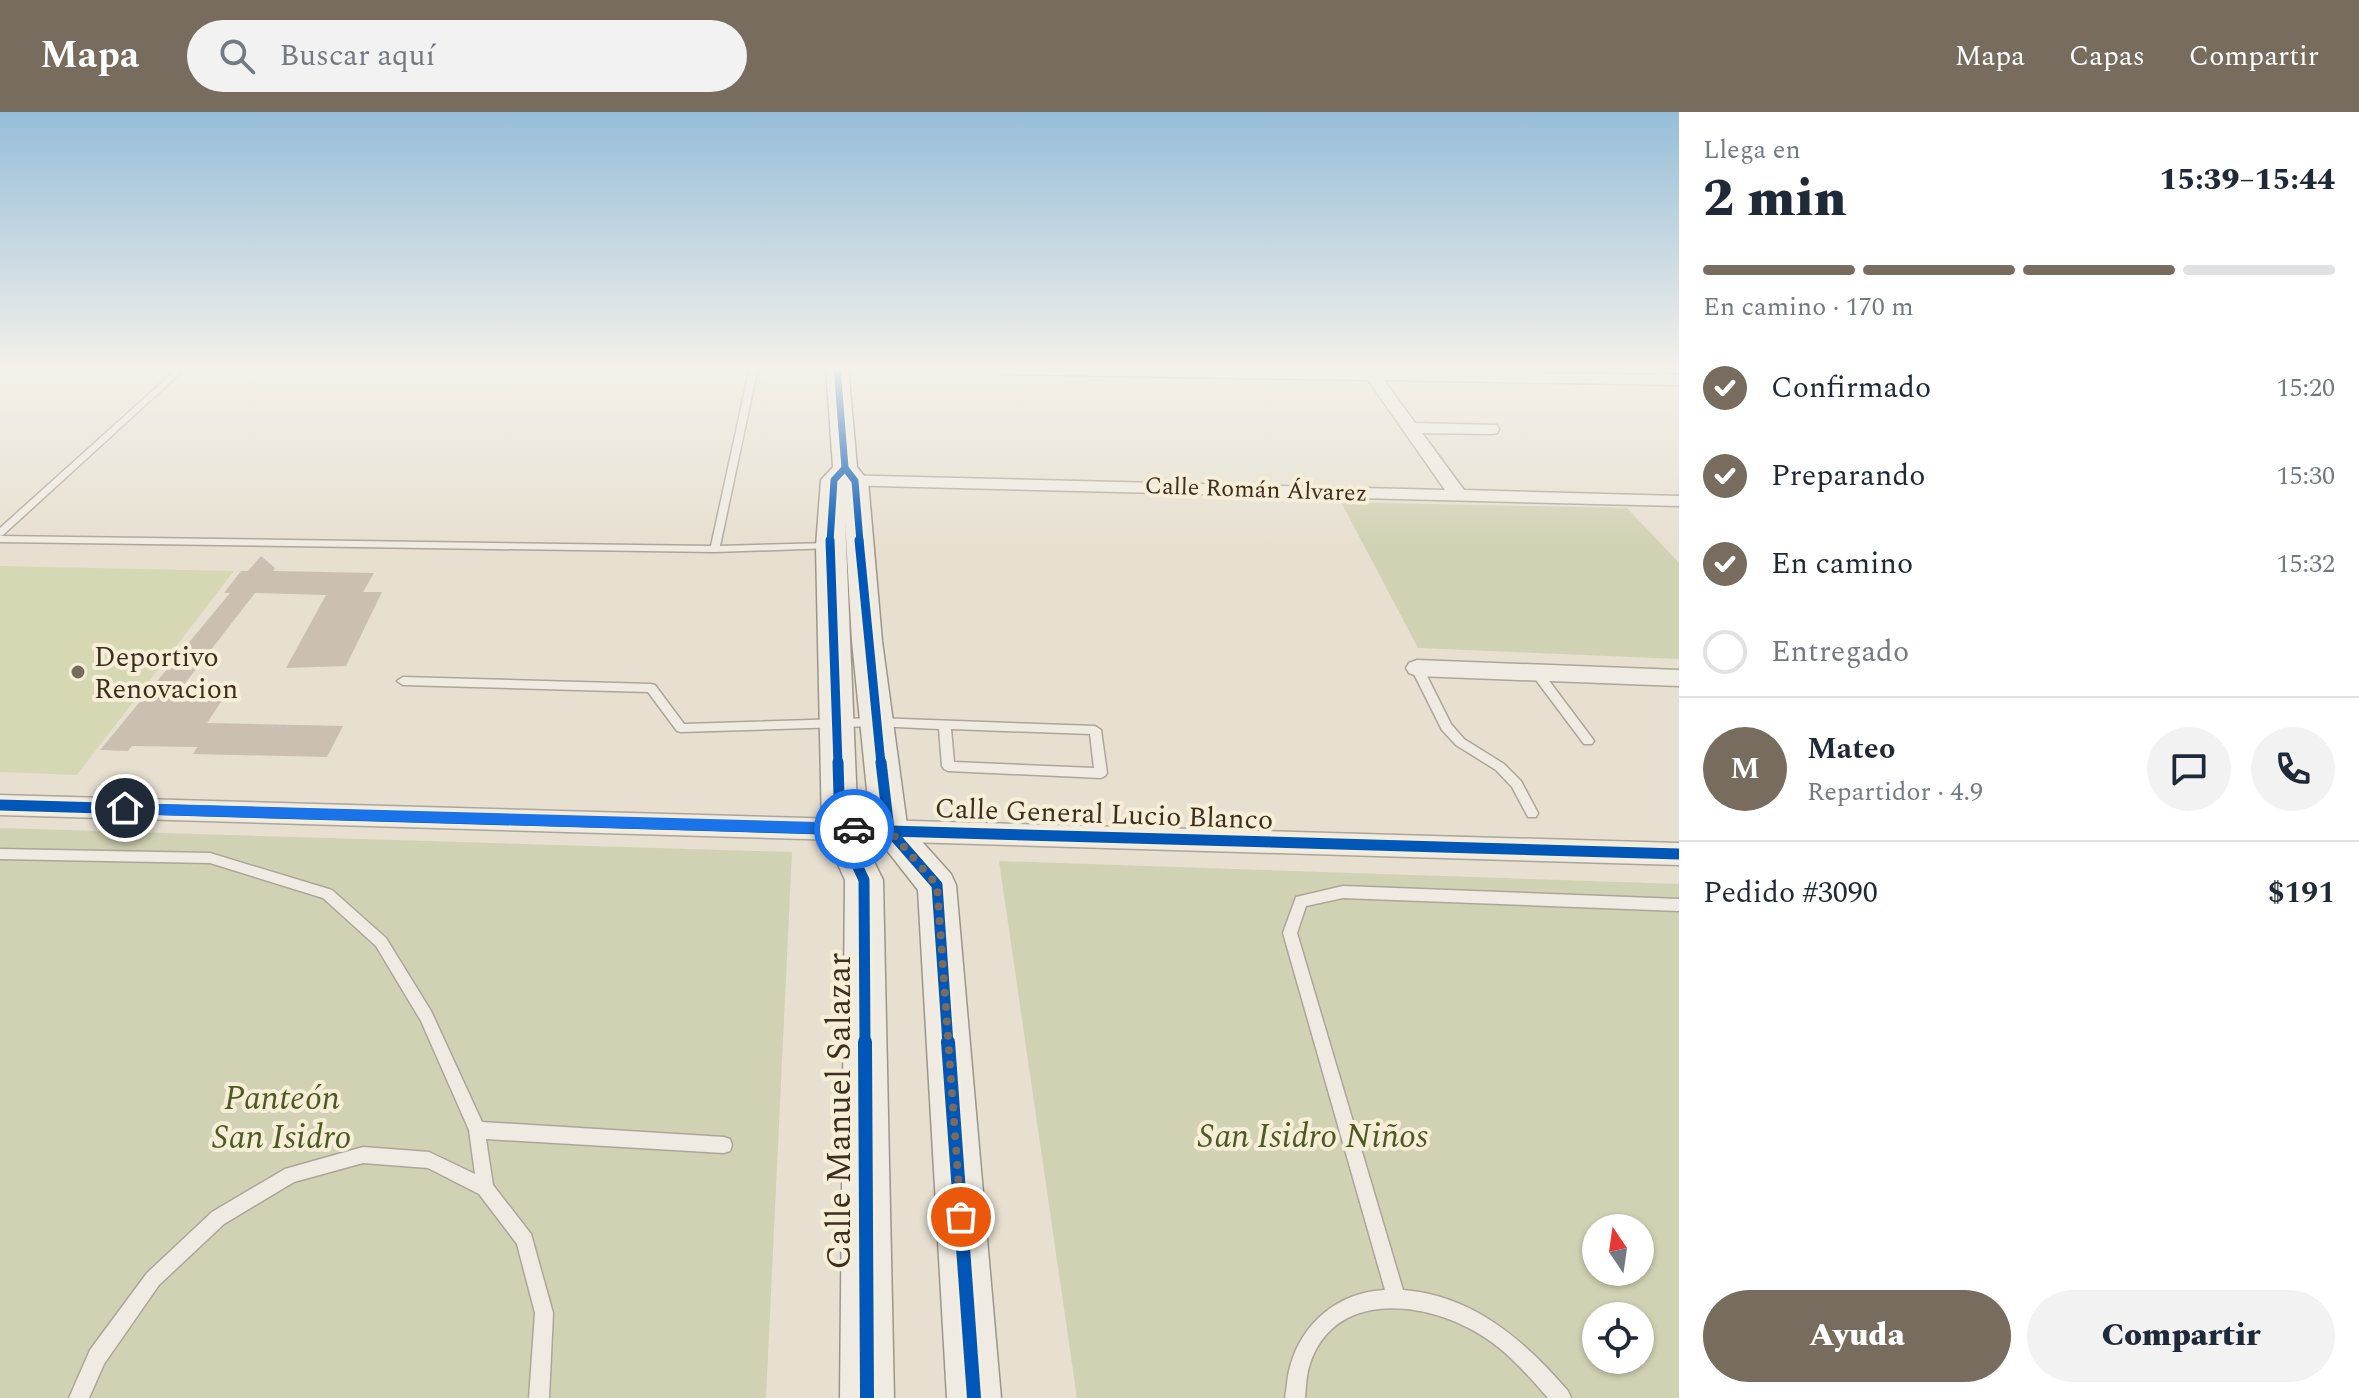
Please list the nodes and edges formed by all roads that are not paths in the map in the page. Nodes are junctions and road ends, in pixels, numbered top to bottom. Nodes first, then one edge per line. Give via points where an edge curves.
1 (118, 427) edge
2 (741, 427) edge
3 (841, 427) edge
4 (1410, 428) joint
5 (1491, 429) dead end
6 (845, 476) junction
7 (1458, 495) junction
8 (1679, 501) edge
9 (0, 536) edge
10 (861, 545) junction
11 (830, 546) junction
12 (715, 549) junction
13 (867, 641) junction
14 (833, 642) junction
15 (1417, 668) joint
16 (1537, 673) junction
17 (403, 681) dead end
18 (1675, 682) edge
19 (875, 722) junction
20 (836, 724) junction
21 (945, 725) junction
22 (1588, 741) dead end
23 (0, 805) edge
24 (1532, 813) dead end
25 (840, 829) junction
26 (889, 830) junction
27 (0, 854) edge
28 (1679, 854) edge
29 (1679, 905) edge
30 (477, 1130) junction
31 (724, 1145) dead end
32 (485, 1188) junction
33 (1396, 1296) junction
34 (79, 1398) edge
35 (539, 1398) edge
36 (867, 1398) edge
37 (974, 1398) edge
38 (1295, 1398) edge
39 (1561, 1398) edge

1 - 9 lane
2 - 12 lane
3 - 6 street
4 - 5 street
4 - 7 street
6 - 7 street, Calle Román Álvarez
6 - 10 street
6 - 11 street
7 - 8 street, Calle Román Álvarez
9 - 12 lane
10 - 11 lane
10 - 13 street
11 - 12 lane
11 - 14 street
13 - 14 street
13 - 19 street
14 - 20 street
15 - 16 street
15 - 24 lane via 1446,727 1517,784
16 - 18 street
16 - 22 lane
17 - 20 lane via 651,688 681,728
19 - 20 lane
19 - 21 lane
19 - 26 street
20 - 25 street
21 - 21 lane via 948,766 1101,773 1095,730
23 - 25 street, Calle General Lucio Blanco
25 - 26 street, Calle General Lucio Blanco
25 - 36 street, Calle Manuel Salazar via 864,880
26 - 28 street, Calle General Lucio Blanco
26 - 37 street via 937,885
27 - 30 lane via 210,858 327,894 381,942 426,1016
29 - 33 lane via 1343,892 1301,901 1290,933
30 - 31 lane
30 - 32 lane
32 - 34 lane via 429,1160 363,1155 291,1175 218,1218 153,1279 97,1357
32 - 35 lane via 525,1240 544,1313
33 - 38 lane via 1355,1302 1322,1325 1301,1361
33 - 39 lane via 1441,1305 1487,1328 1532,1364

